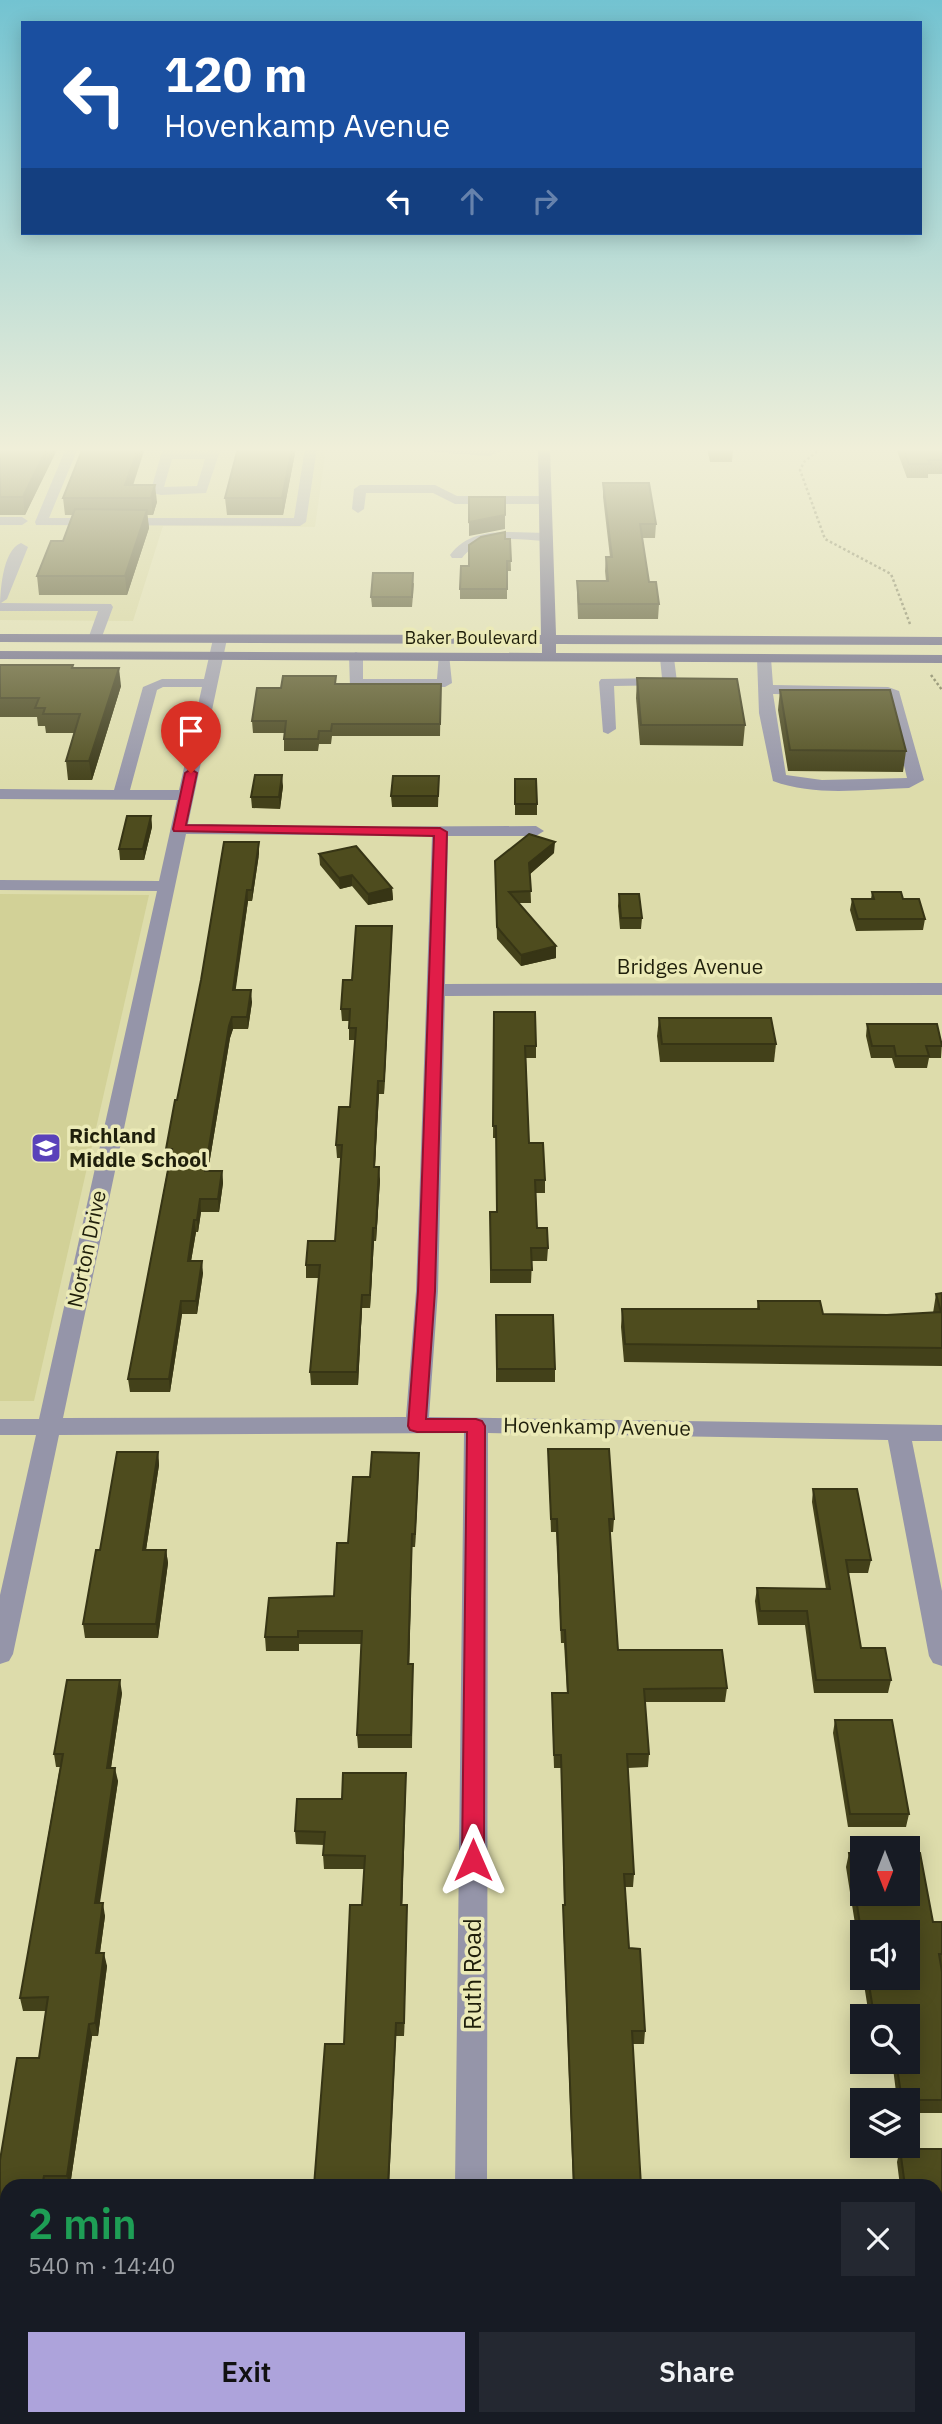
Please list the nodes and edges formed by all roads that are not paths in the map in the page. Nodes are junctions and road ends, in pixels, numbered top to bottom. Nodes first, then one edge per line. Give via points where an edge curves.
1 (15, 561) edge
2 (547, 561) edge
3 (0, 599) edge
4 (0, 607) edge
5 (0, 638) edge
6 (95, 639) junction
7 (220, 639) junction
8 (549, 639) junction
9 (942, 641) edge
10 (0, 655) edge
11 (215, 656) junction
12 (356, 656) junction
13 (444, 657) junction
14 (549, 658) junction
15 (667, 658) junction
16 (764, 658) junction
17 (942, 659) edge
18 (210, 683) junction
19 (766, 689) junction
20 (608, 729) dead end
21 (0, 794) edge
22 (121, 795) junction
23 (186, 795) junction
24 (179, 829) junction
25 (536, 831) dead end
26 (440, 832) junction
27 (0, 885) edge
28 (167, 886) junction
29 (942, 989) edge
30 (437, 990) junction
31 (417, 1426) junction
32 (476, 1426) junction
33 (0, 1427) edge
34 (48, 1427) junction
35 (898, 1432) junction
36 (942, 1433) edge
37 (0, 1654) edge
38 (942, 1656) edge
39 (471, 2179) edge

1 - 3 street
2 - 8 main road
4 - 6 street via 106,607
5 - 6 main road, Baker Boulevard
6 - 7 main road, Baker Boulevard
7 - 8 main road, Baker Boulevard
7 - 11 street, Norton Drive
8 - 9 main road, Baker Boulevard
8 - 14 main road
10 - 11 main road, Baker Boulevard
11 - 12 main road, Baker Boulevard
11 - 18 street, Norton Drive
12 - 13 main road, Baker Boulevard
12 - 13 street via 355,684 445,683
13 - 14 main road, Baker Boulevard
14 - 15 main road, Baker Boulevard
15 - 16 main road, Baker Boulevard
15 - 20 street via 676,682 606,682
16 - 17 main road, Baker Boulevard
16 - 19 street
18 - 22 street via 150,687
18 - 23 street, Norton Drive
19 - 19 street via 779,778 804,784 916,780 894,694
21 - 22 street
22 - 23 street
23 - 24 street, Norton Drive
24 - 26 street
24 - 28 street, Norton Drive
25 - 26 street
26 - 30 street
27 - 28 street
28 - 34 street, Norton Drive
29 - 30 street, Bridges Avenue
30 - 31 street
31 - 32 street, Hovenkamp Avenue
31 - 34 street, Hovenkamp Avenue
32 - 35 street, Hovenkamp Avenue
32 - 39 street, Ruth Road
33 - 34 street, Hovenkamp Avenue
34 - 37 street, Norton Drive
35 - 36 street, Hovenkamp Avenue
35 - 38 street

